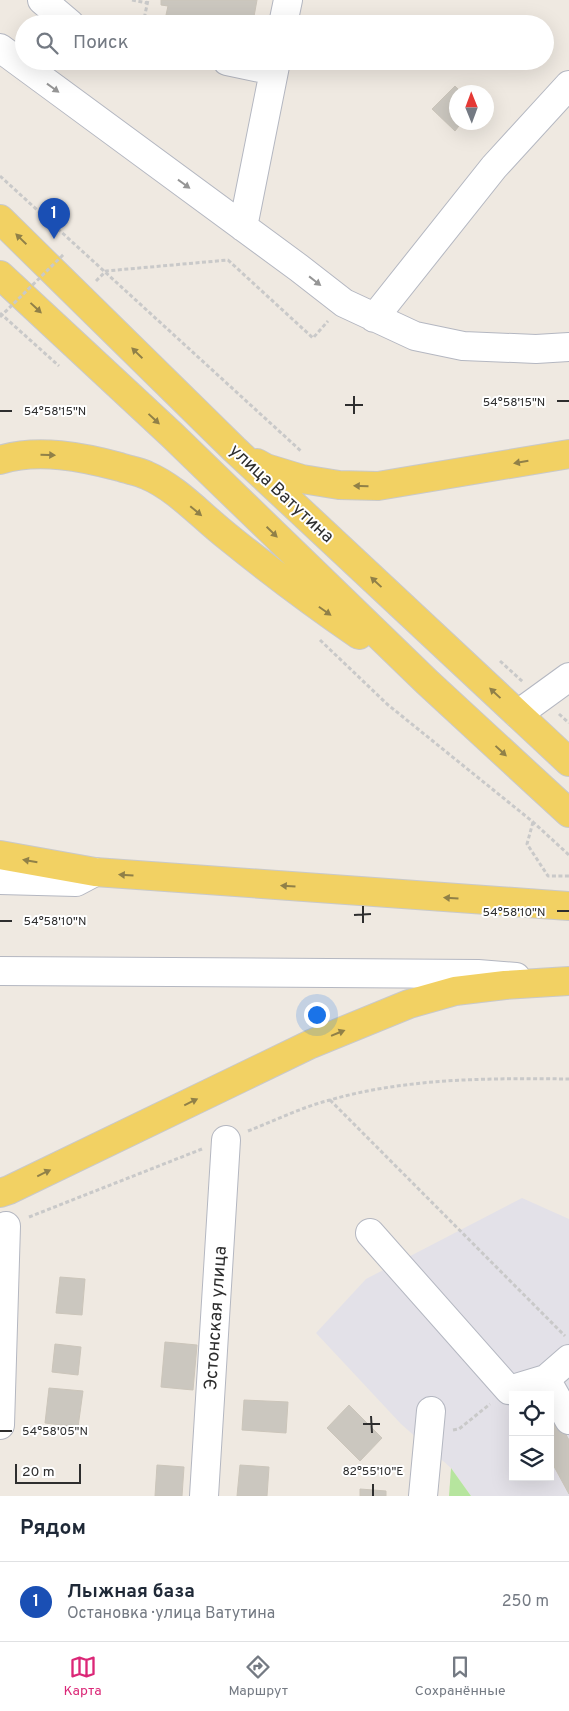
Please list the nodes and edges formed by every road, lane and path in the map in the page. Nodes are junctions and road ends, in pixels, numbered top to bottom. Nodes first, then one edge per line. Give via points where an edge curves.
1 (42, 0) edge
2 (132, 0) edge
3 (288, 0) edge
4 (148, 1) edge
5 (60, 15) edge
6 (145, 15) edge
7 (286, 15) edge
8 (0, 48) edge
9 (15, 59) edge
10 (30, 70) edge
11 (274, 70) edge
12 (569, 85) edge
13 (0, 219) edge
14 (243, 227) junction
15 (64, 254) dead end
16 (0, 275) edge
17 (92, 284) dead end
18 (344, 303) junction
19 (0, 313) edge
20 (0, 317) edge
21 (374, 318) junction
22 (569, 347) edge
23 (66, 373) dead end
24 (234, 449) junction
25 (569, 454) edge
26 (0, 460) edge
27 (569, 677) edge
28 (427, 682) junction
29 (518, 714) junction
30 (569, 762) edge
31 (569, 813) edge
32 (533, 822) dead end
33 (0, 855) edge
34 (95, 872) junction
35 (569, 876) edge
36 (0, 880) edge
37 (569, 906) edge
38 (0, 971) edge
39 (569, 981) edge
40 (569, 1079) edge
41 (329, 1100) junction
42 (226, 1140) junction
43 (0, 1193) edge
44 (6, 1226) joint
45 (370, 1233) dead end
46 (569, 1340) edge
47 (569, 1359) edge
48 (546, 1378) junction
49 (509, 1390) junction
50 (569, 1420) edge
51 (430, 1423) joint
52 (0, 1425) edge
53 (204, 1496) edge
54 (423, 1496) edge

1 - 5 street
2 - 4 path
3 - 7 street
4 - 6 path
8 -> 9 street
10 -> 14 street
11 - 14 street
12 - 21 street via 494,167
24 -> 13 main road, улица Ватутина
14 -> 18 street
15 - 20 path, bridge
16 -> 28 main road, улица Ватутина via 172,435
17 - 18 path via 106,271 228,260 313,338
18 - 21 street
19 - 23 path
21 - 22 street via 416,336 463,346
25 -> 24 main road via 378,486 339,485 302,479 266,468
29 -> 24 main road, улица Ватутина
26 -> 28 main road via 47,454 90,459 145,474 167,486 310,601
27 - 29 street
28 -> 31 main road, улица Ватутина
29 - 30 main road, улица Ватутина
32 - 35 path via 527,844 548,876
34 -> 33 main road
34 - 36 street via 76,882
37 -> 34 main road
38 - 39 street via 478,974
43 -> 39 main road via 311,1044 409,1004 455,991
40 - 41 path via 506,1078 404,1084
41 - 42 path
41 - 46 path
42 - 44 path
42 - 53 street, Эстонская улица
44 - 52 street
45 - 49 street
47 - 48 street
48 - 49 street
48 - 50 street
49 - 51 path via 460,1429
51 - 54 street

